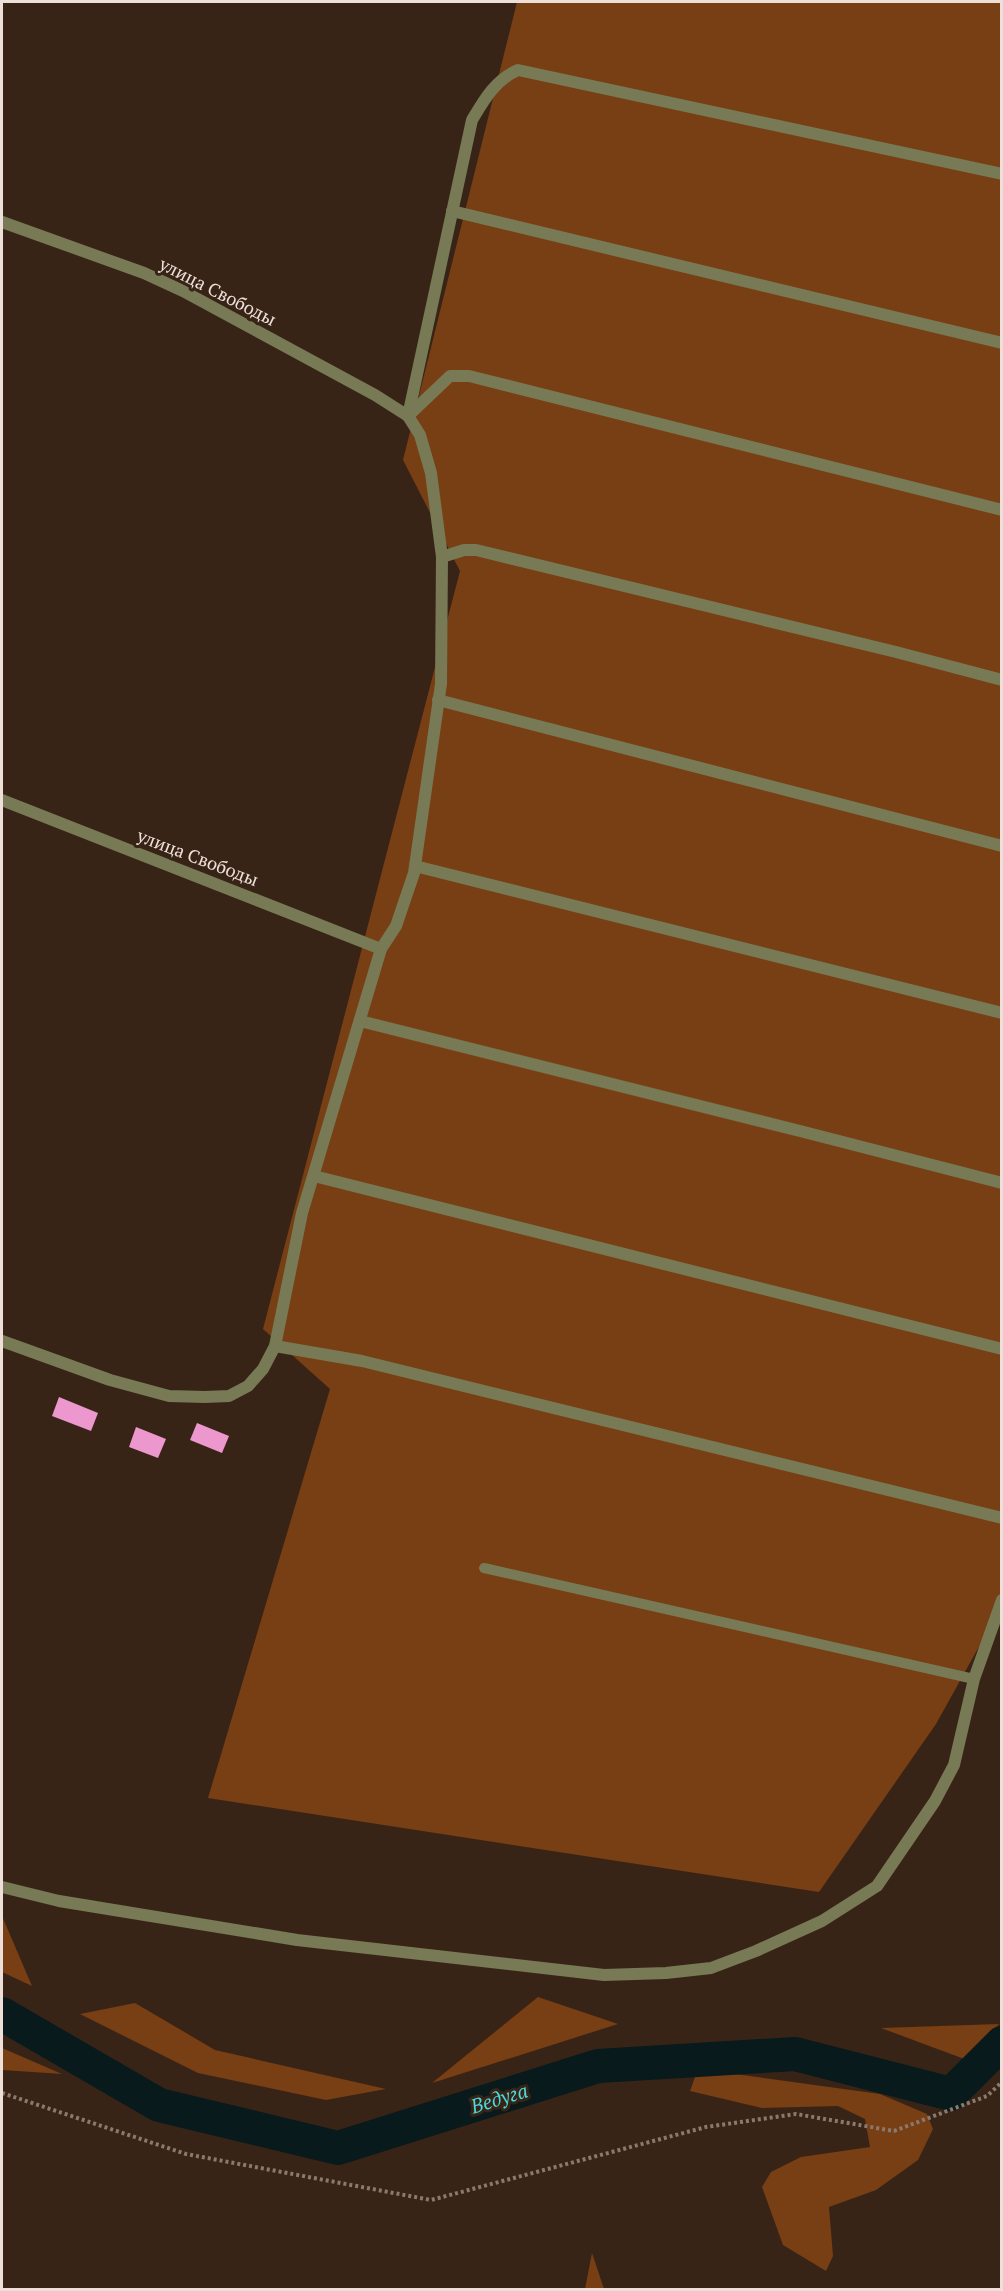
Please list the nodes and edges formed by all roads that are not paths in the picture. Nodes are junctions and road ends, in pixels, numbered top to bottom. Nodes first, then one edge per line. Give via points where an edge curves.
1 (1002, 174) edge
2 (452, 211) junction
3 (2, 222) edge
4 (1002, 343) edge
5 (408, 416) junction
6 (1002, 510) edge
7 (442, 557) junction
8 (1002, 680) edge
9 (438, 700) junction
10 (2, 802) edge
11 (1002, 846) edge
12 (415, 866) junction
13 (381, 949) junction
14 (1002, 1013) edge
15 (360, 1021) junction
16 (314, 1176) junction
17 (1002, 1183) edge
18 (2, 1341) edge
19 (275, 1346) junction
20 (1002, 1349) edge
21 (1002, 1518) edge
22 (484, 1568) dead end
23 (1002, 1600) edge
24 (974, 1679) junction
25 (2, 1887) edge

1 - 2 street via 518,70 489,92 472,120
2 - 4 street
2 - 5 street
3 - 5 street, улица Свободы via 183,291
5 - 6 street via 450,376 469,376
5 - 7 street via 420,435 431,473
7 - 8 street via 476,550
7 - 9 street
9 - 11 street
9 - 12 street
10 - 13 street, улица Свободы
12 - 13 street via 396,926
12 - 14 street
13 - 15 street
15 - 16 street
15 - 17 street
16 - 19 street via 302,1214
16 - 20 street
18 - 19 street via 110,1380 169,1396 205,1397 229,1396 248,1386
19 - 21 street via 362,1361
22 - 24 lane
23 - 24 street
24 - 25 street via 954,1765 935,1801 877,1886 822,1921 711,1968 604,1975 297,1940 59,1901

